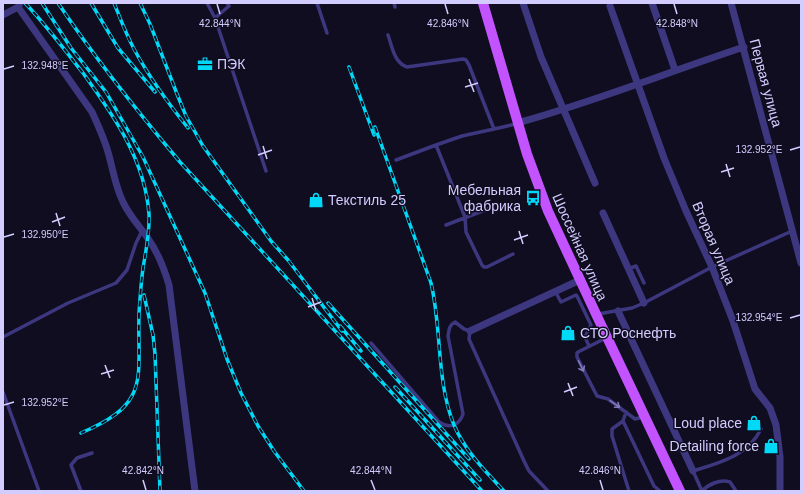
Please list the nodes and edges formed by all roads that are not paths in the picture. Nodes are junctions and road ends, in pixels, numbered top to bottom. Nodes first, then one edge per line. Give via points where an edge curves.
1 (207, 3) edge
2 (227, 3) edge
3 (317, 3) edge
4 (482, 3) edge
5 (523, 3) edge
6 (652, 3) edge
7 (731, 3) edge
8 (19, 5) edge
9 (610, 6) dead end
10 (3, 15) edge
11 (215, 18) junction
12 (327, 33) dead end
13 (388, 35) dead end
14 (744, 47) junction
15 (675, 70) junction
16 (637, 84) junction
17 (565, 110) junction
18 (517, 123) junction
19 (494, 129) junction
20 (436, 145) junction
21 (396, 160) dead end
22 (266, 171) dead end
23 (595, 183) dead end
24 (493, 207) dead end
25 (603, 214) dead end
26 (465, 217) junction
27 (446, 226) dead end
28 (142, 231) junction
29 (792, 231) junction
30 (513, 254) dead end
31 (801, 263) edge
32 (712, 267) junction
33 (628, 269) junction
34 (580, 280) junction
35 (644, 283) dead end
36 (555, 291) junction
37 (644, 303) junction
38 (618, 311) junction
39 (596, 314) junction
40 (470, 331) junction
41 (3, 337) edge
42 (607, 337) junction
43 (371, 344) dead end
44 (589, 346) junction
45 (3, 392) edge
46 (626, 412) junction
47 (645, 417) junction
48 (623, 420) junction
49 (761, 429) dead end
50 (92, 453) dead end
51 (693, 471) junction
52 (39, 491) edge
53 (80, 491) edge
54 (195, 491) edge
55 (548, 491) edge
56 (629, 491) edge
57 (660, 491) edge
58 (680, 491) edge
59 (702, 491) edge
60 (736, 491) edge
61 (780, 491) edge

1 - 11 lane
2 - 11 lane via 228,6
3 - 12 lane
4 - 18 main road, Шоссейная улица
5 - 17 street via 541,57
6 - 15 street
7 - 14 street, Первая улица
8 - 10 street
8 - 28 street via 92,112 101,130 122,202
9 - 16 street, Вторая улица
11 - 22 lane
13 - 19 lane via 402,66 466,60
14 - 15 street
14 - 29 street, Первая улица
15 - 16 street
16 - 17 street
16 - 32 street, Вторая улица via 674,181
17 - 18 street
17 - 23 street
18 - 19 lane
18 - 34 main road, Шоссейная улица via 546,205
19 - 20 lane
20 - 21 lane
20 - 26 lane
24 - 26 lane
25 - 33 street
26 - 27 lane
26 - 30 lane via 466,232 484,267
28 - 41 lane via 127,270 116,283 68,302
28 - 54 street via 162,262 169,285
29 - 31 street, Первая улица
29 - 32 lane
32 - 37 lane
32 - 61 street, Вторая улица via 733,321 755,390 770,408 776,425 780,457
33 - 35 lane via 636,266
33 - 37 street
34 - 36 street
34 - 39 main road, Шоссейная улица
36 - 40 street
36 - 44 lane via 561,302 577,296 591,325 585,337
37 - 38 lane
38 - 39 lane
38 - 51 street
39 - 42 main road, Шоссейная улица
40 - 43 lane via 455,322 448,336 463,414 458,423 450,426 444,426 439,422
40 - 55 lane via 470,343 524,461 529,471
42 - 44 lane
42 - 47 main road, Шоссейная улица
44 -> 46 lane via 576,353 595,392 600,398 608,399
45 - 52 lane
46 - 47 lane via 635,419
46 - 48 lane
47 - 58 main road, Шоссейная улица
48 - 56 lane via 612,429 612,436
48 - 57 lane via 654,486
49 - 51 lane via 757,438 738,455
50 - 53 lane via 77,458 71,465
51 - 59 lane
59 - 60 lane via 706,486 726,480

